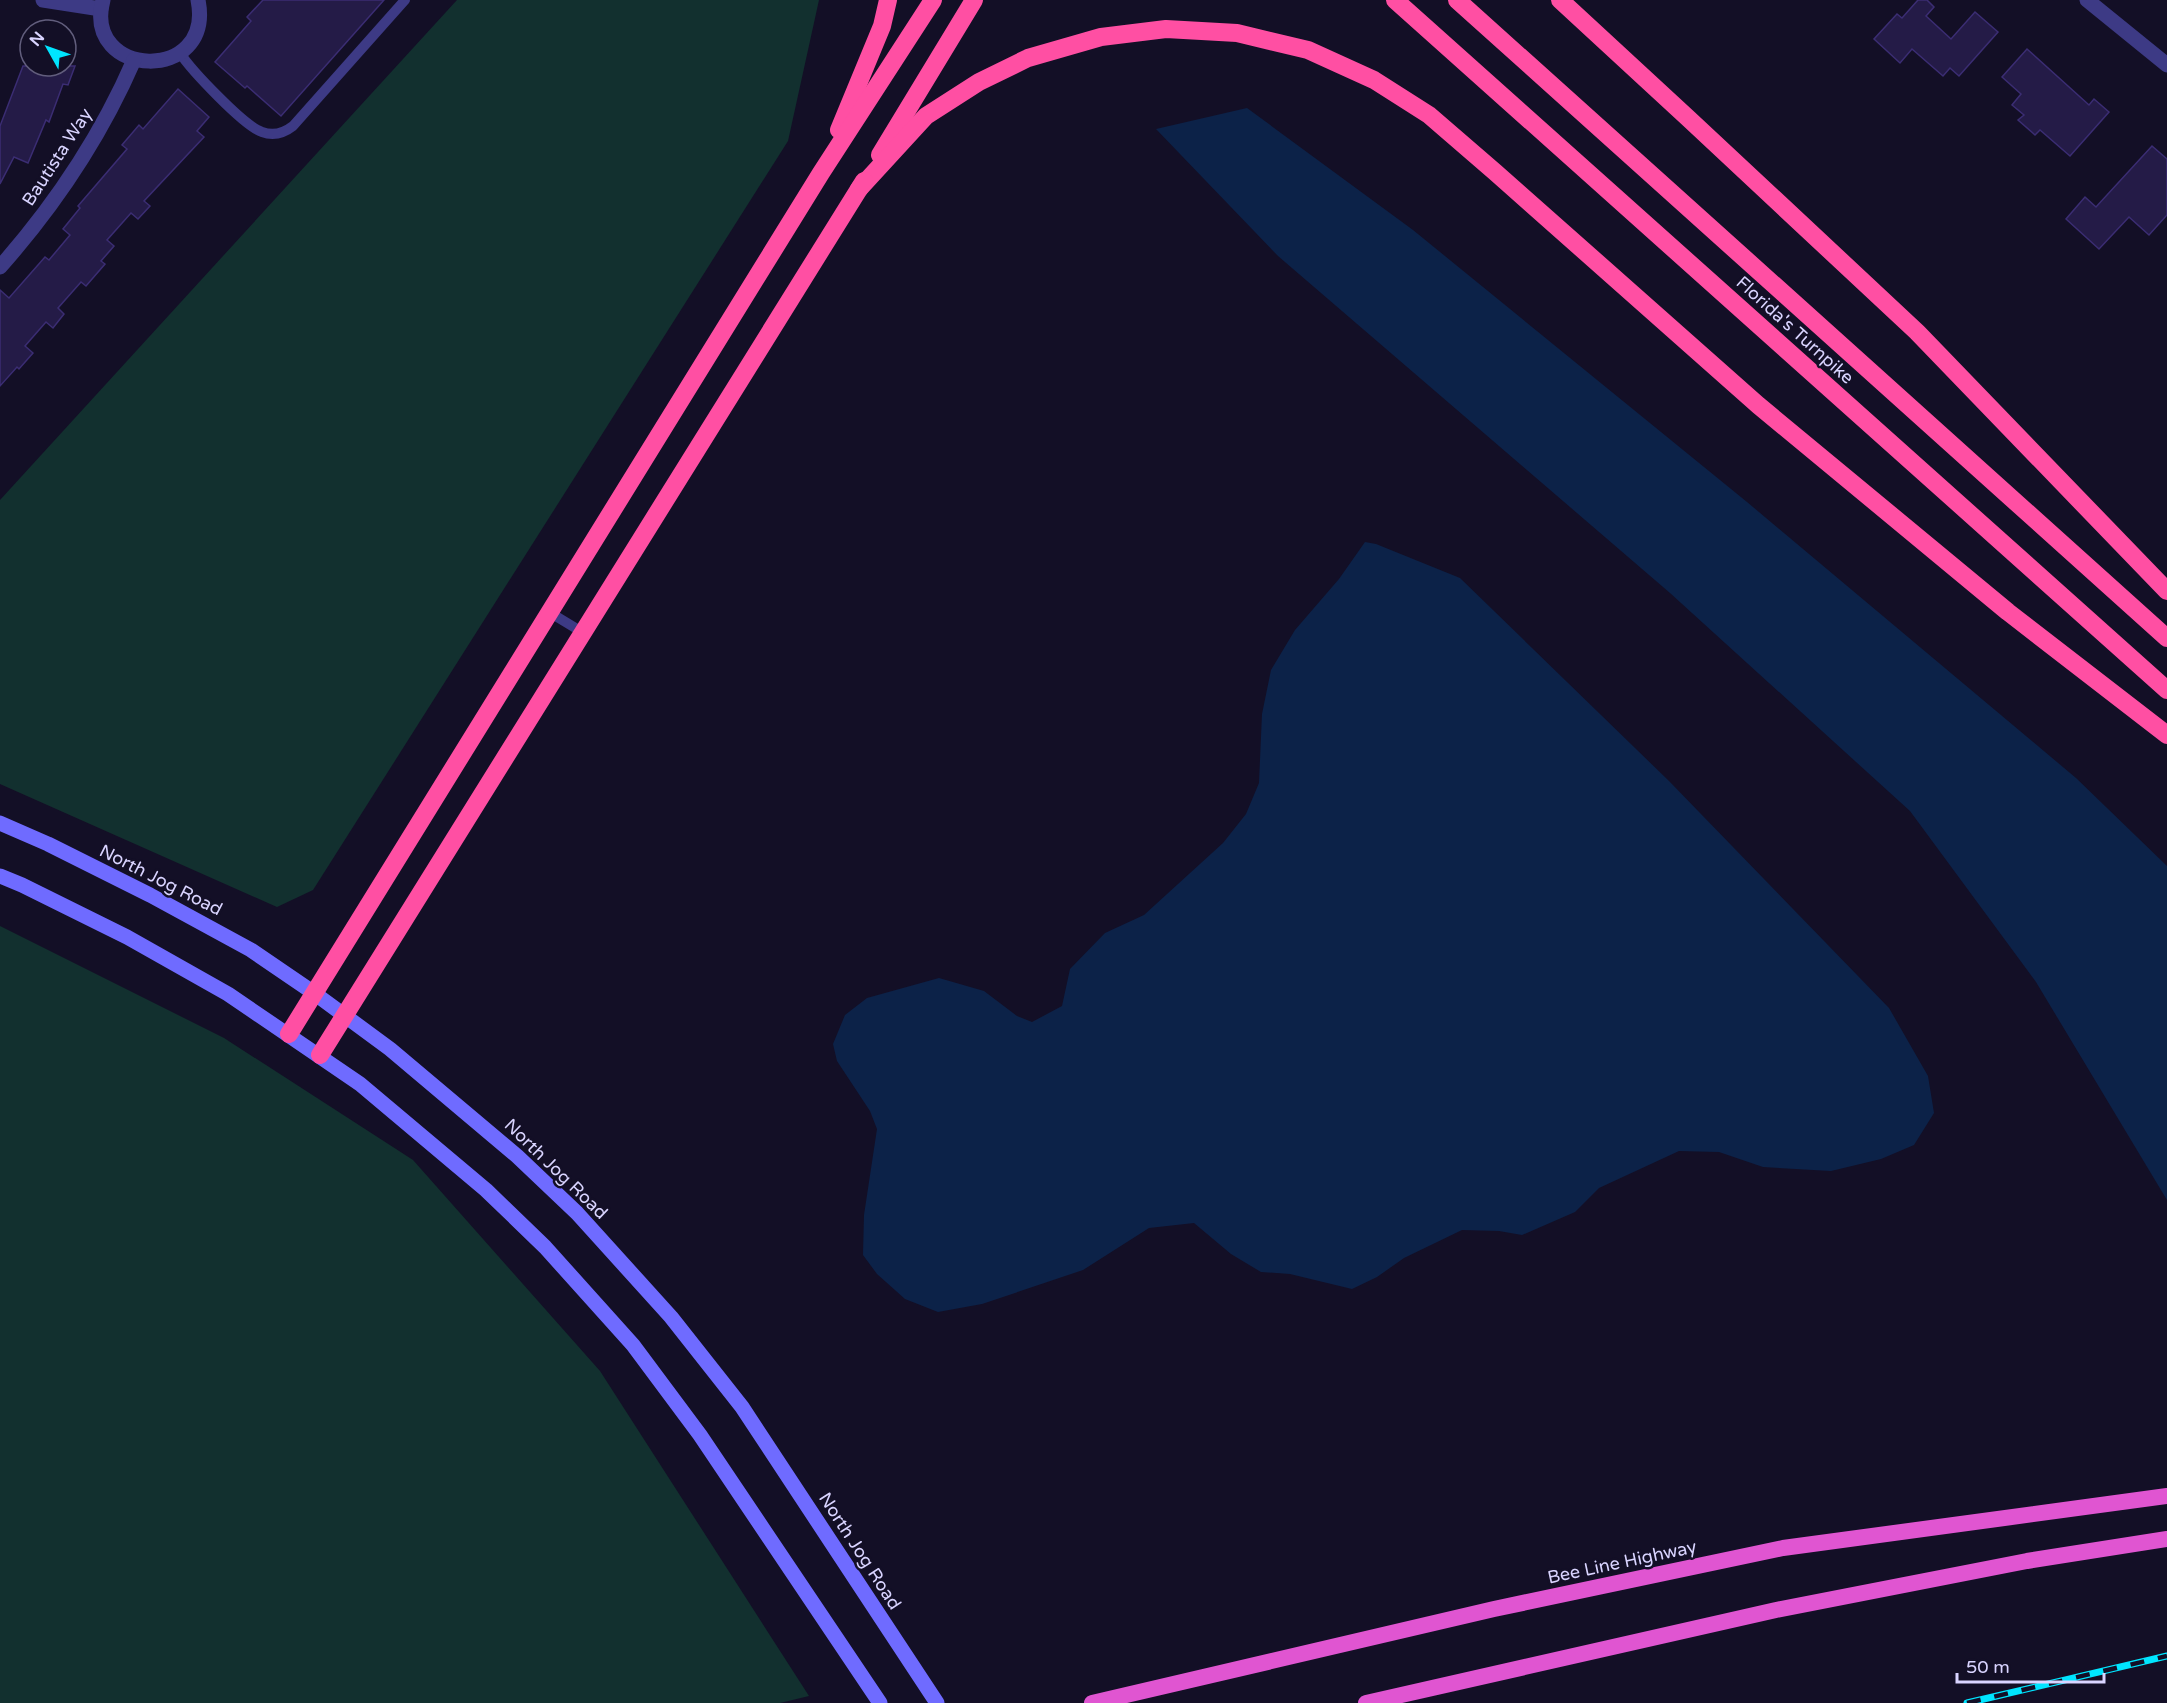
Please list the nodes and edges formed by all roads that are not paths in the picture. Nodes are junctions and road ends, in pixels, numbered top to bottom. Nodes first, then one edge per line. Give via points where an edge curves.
1 (43, 0) edge
2 (405, 0) edge
3 (888, 0) edge
4 (933, 0) edge
5 (974, 0) edge
6 (1395, 0) edge
7 (1457, 0) edge
8 (1560, 0) edge
9 (2087, 0) edge
10 (199, 1) edge
11 (102, 5) edge
12 (180, 53) junction
13 (134, 60) junction
14 (2167, 65) edge
15 (821, 173) junction
16 (859, 189) junction
17 (0, 267) edge
18 (2167, 591) edge
19 (549, 612) junction
20 (582, 632) junction
21 (2167, 639) edge
22 (2167, 690) edge
23 (2167, 735) edge
24 (0, 824) edge
25 (0, 876) edge
26 (314, 993) junction
27 (346, 1016) junction
28 (288, 1034) junction
29 (320, 1055) junction
30 (2167, 1496) edge
31 (2167, 1539) edge
32 (880, 1703) edge
33 (937, 1703) edge
34 (1092, 1703) edge
35 (1366, 1703) edge

1 - 11 street
2 - 12 lane via 284,133 261,132 251,125 198,76
3 - 15 highway via 882,26
4 - 15 highway
5 - 16 highway
6 - 22 highway, Florida's Turnpike
7 - 21 highway, Florida's Turnpike
8 - 18 highway via 1917,332
9 - 14 street
10 - 12 street via 201,14 195,36
11 - 13 street via 104,34 118,51
12 - 13 street via 160,62
13 - 17 street, Bautista Way via 72,175
15 - 19 highway
16 - 20 highway
16 - 23 highway via 926,117 979,82 1028,58 1101,37 1166,29 1237,33 1308,50 1374,80 1429,116 1758,405 2008,612
19 - 20 lane
19 - 26 highway
20 - 27 highway
24 - 26 main road, North Jog Road via 150,895 251,950
25 - 28 main road via 127,937 228,994
26 - 27 main road, North Jog Road
26 - 28 highway
27 - 29 highway
27 - 33 main road, North Jog Road via 517,1156 577,1213 671,1317 742,1407
28 - 29 main road
29 - 32 main road via 486,1190 545,1247 633,1346 700,1435
30 - 34 highway, Bee Line Highway via 1783,1548 1494,1609
31 - 35 highway via 2027,1561 1776,1610

